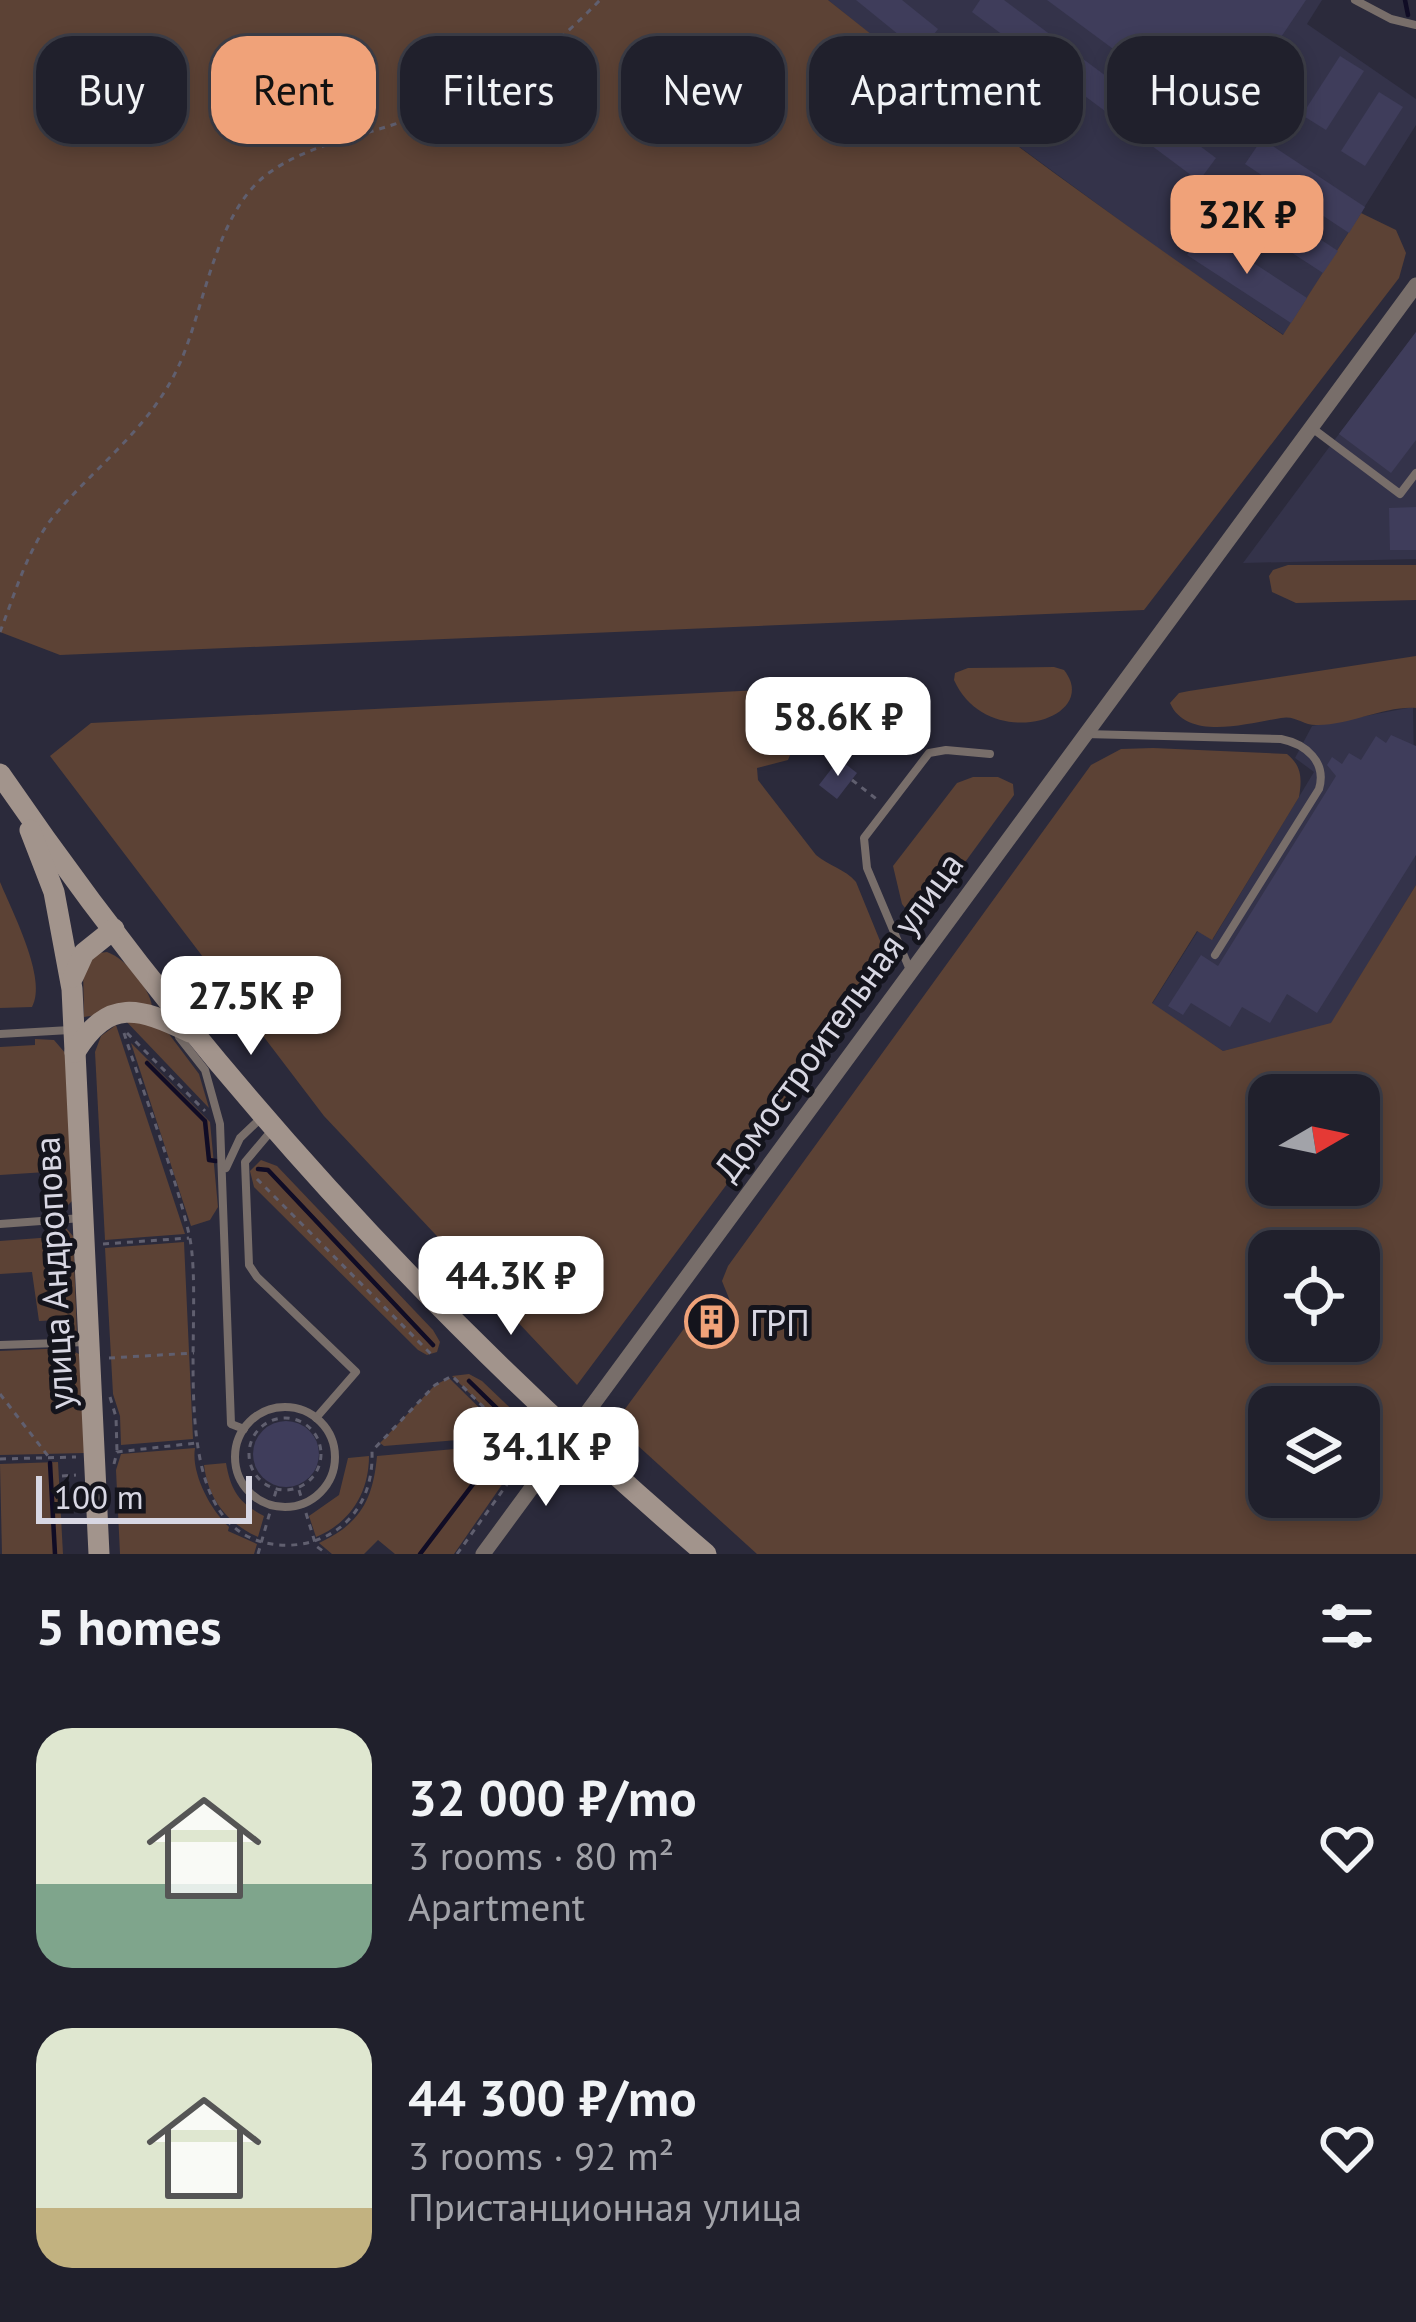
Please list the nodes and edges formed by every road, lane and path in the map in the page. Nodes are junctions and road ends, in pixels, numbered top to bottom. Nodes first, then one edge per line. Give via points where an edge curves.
1 (600, 0) edge
2 (1355, 0) edge
3 (1416, 26) edge
4 (1416, 285) edge
5 (1311, 427) junction
6 (1416, 473) edge
7 (0, 632) edge
8 (1084, 734) junction
9 (991, 754) dead end
10 (4, 780) edge
11 (852, 780) dead end
12 (886, 807) junction
13 (114, 929) junction
14 (1215, 955) dead end
15 (910, 970) junction
16 (71, 989) junction
17 (155, 1016) junction
18 (0, 1034) edge
19 (195, 1034) junction
20 (74, 1041) junction
21 (210, 1116) dead end
22 (268, 1123) junction
23 (244, 1166) junction
24 (224, 1182) junction
25 (84, 1218) junction
26 (0, 1224) edge
27 (190, 1238) junction
28 (101, 1244) dead end
29 (0, 1345) edge
30 (98, 1350) junction
31 (194, 1353) junction
32 (432, 1355) dead end
33 (0, 1394) edge
34 (109, 1395) dead end
35 (316, 1418) junction
36 (244, 1429) junction
37 (568, 1435) junction
38 (529, 1438) dead end
39 (516, 1439) dead end
40 (198, 1443) junction
41 (117, 1452) junction
42 (86, 1457) dead end
43 (50, 1458) junction
44 (0, 1459) edge
45 (112, 1471) dead end
46 (84, 1475) dead end
47 (62, 1476) dead end
48 (298, 1488) junction
49 (276, 1490) junction
50 (303, 1504) junction
51 (272, 1506) junction
52 (314, 1541) junction
53 (261, 1542) junction
54 (99, 1554) edge
55 (258, 1554) edge
56 (327, 1554) edge
57 (457, 1554) edge
58 (483, 1554) edge
59 (706, 1554) edge

1 - 7 path via 558,44 509,76 462,101 320,146 267,175 241,202 179,366 147,418 56,512
2 - 3 lane
4 - 5 street, Домостроительная улица
5 - 6 lane via 1400,494
5 - 8 street, Домостроительная улица
8 - 14 lane via 1289,740 1318,761 1319,789
8 - 15 street, Домостроительная улица
9 - 12 lane via 929,753
10 - 13 main road
10 - 16 main road, улица Андропова via 54,892
11 - 12 path
12 - 15 lane via 862,849
13 - 16 main road via 84,953
13 - 19 main road
15 - 37 street, Домостроительная улица
16 - 20 main road, улица Андропова
17 - 19 main road
17 - 20 main road via 111,1015
17 - 24 lane via 205,1070 217,1104
18 - 20 lane
19 - 22 main road
20 - 25 main road, улица Андропова
21 - 27 path via 122,1028
22 - 23 lane
22 - 24 lane via 232,1149
22 - 37 main road
23 - 32 path
23 - 35 lane via 252,1271 356,1372
24 - 36 lane via 232,1424
25 - 26 lane
25 - 30 main road, улица Андропова
27 - 28 path
27 - 31 path
29 - 30 lane
30 - 31 path
30 - 54 main road, улица Андропова
31 - 40 path
33 - 43 path
34 - 41 path
35 - 36 lane via 270,1410
35 - 50 lane via 335,1461 325,1489
36 - 51 lane via 239,1476
37 - 58 street, Домостроительная улица
37 - 59 main road
38 - 57 path via 528,1465
39 - 52 path via 452,1376 440,1382 372,1451 368,1488 351,1518
40 - 41 path
40 - 53 path via 215,1506
41 - 45 path
42 - 43 path
43 - 44 path
46 - 47 path
48 - 49 path
48 - 49 path via 316,1474 320,1443 308,1425 284,1419 256,1432 249,1453 255,1474
48 - 50 path
49 - 51 path
50 - 51 lane
50 - 52 path
51 - 53 path
52 - 53 path
52 - 56 path
53 - 55 path

